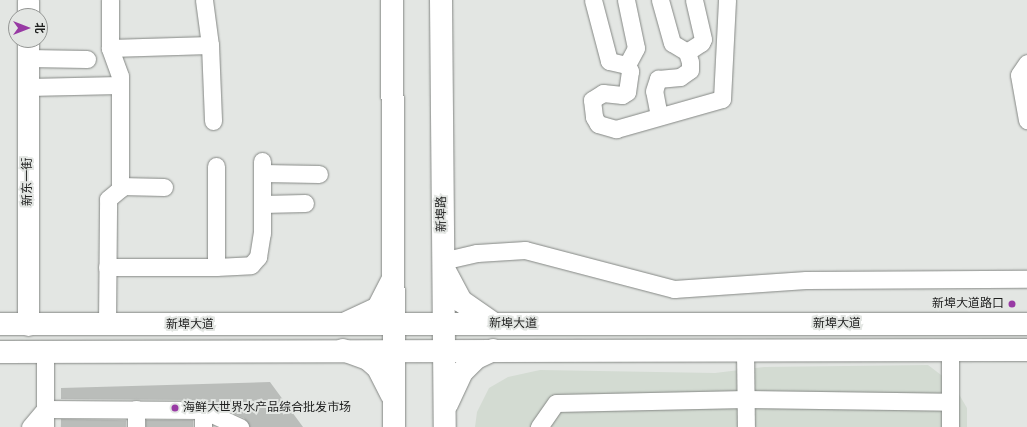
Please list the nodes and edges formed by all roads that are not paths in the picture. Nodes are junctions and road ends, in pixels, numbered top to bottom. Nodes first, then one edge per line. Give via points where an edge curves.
1 (110, 0) edge
2 (204, 0) edge
3 (392, 0) edge
4 (441, 0) edge
5 (593, 0) edge
6 (626, 0) edge
7 (660, 0) edge
8 (694, 0) edge
9 (727, 0) edge
10 (210, 45) junction
11 (110, 48) junction
12 (28, 49) edge
13 (687, 52) junction
14 (87, 59) dead end
15 (1027, 63) edge
16 (628, 65) junction
17 (120, 85) junction
18 (28, 87) junction
19 (659, 116) junction
20 (1027, 120) edge
21 (213, 121) dead end
22 (216, 166) dead end
23 (319, 174) dead end
24 (120, 186) junction
25 (164, 187) dead end
26 (305, 203) dead end
27 (262, 204) junction
28 (442, 261) junction
29 (107, 267) junction
30 (216, 267) junction
31 (394, 269) junction
32 (1027, 279) edge
33 (395, 323) junction
34 (443, 323) junction
35 (0, 324) edge
36 (344, 324) junction
37 (494, 324) junction
38 (1027, 324) edge
39 (28, 325) junction
40 (107, 325) junction
41 (343, 350) junction
42 (443, 350) junction
43 (492, 350) junction
44 (745, 350) junction
45 (950, 350) junction
46 (1027, 350) edge
47 (395, 351) junction
48 (0, 352) edge
49 (45, 352) junction
50 (746, 399) junction
51 (950, 402) junction
52 (45, 409) junction
53 (136, 409) junction
54 (203, 410) junction
55 (394, 417) edge
56 (445, 419) edge
57 (30, 427) edge
58 (45, 427) edge
59 (136, 427) edge
60 (204, 427) edge
61 (240, 427) edge
62 (540, 427) edge
63 (746, 427) edge
64 (950, 427) edge

1 - 11 street
2 - 10 street
3 - 31 main road
4 - 28 main road, 新埠路
5 - 16 street via 609,61
6 - 16 street via 636,48
7 - 13 street via 672,44
8 - 13 street via 703,39
9 - 19 street via 722,99
10 - 11 street
10 - 21 street
11 - 17 street
12 - 14 street
12 - 18 street, 新东一街
13 - 19 street via 690,62 686,74 680,78 664,76 655,84
15 - 20 street via 1019,75
16 - 19 street via 630,88 622,95 597,95 592,100 594,117 605,128 616,129
17 - 18 street
17 - 24 street
18 - 39 street, 新东一街
22 - 30 street
23 - 27 street via 262,167
24 - 25 street
24 - 29 street via 108,200
26 - 27 street
27 - 30 street via 258,257 251,265
28 - 32 street via 477,253 525,250 674,289 806,280
28 - 34 main road, 新埠路
28 - 37 main road via 453,290 461,301
29 - 30 street
29 - 40 street
31 - 33 main road
31 - 36 main road via 388,292 378,308
33 - 34 main road, 新埠大道
33 - 36 main road, 新埠大道
33 - 47 main road
34 - 37 main road, 新埠大道
34 - 42 main road, 新埠路
35 - 39 main road, 新埠大道
36 - 40 main road, 新埠大道
37 - 38 main road, 新埠大道
39 - 40 main road, 新埠大道
41 - 47 main road
41 - 49 main road
41 - 55 main road via 368,359 385,377
42 - 43 main road
42 - 47 main road
42 - 56 main road, 新埠路
43 - 44 main road
43 - 56 main road via 476,358 462,372
44 - 45 main road
44 - 50 street
45 - 46 main road
45 - 51 street
47 - 55 main road
48 - 49 main road
49 - 52 street
50 - 51 street
50 - 62 street via 556,403
50 - 63 street
51 - 64 street
52 - 53 street
52 - 57 street
52 - 58 street
53 - 54 street
53 - 59 street
54 - 60 street
54 - 61 street

